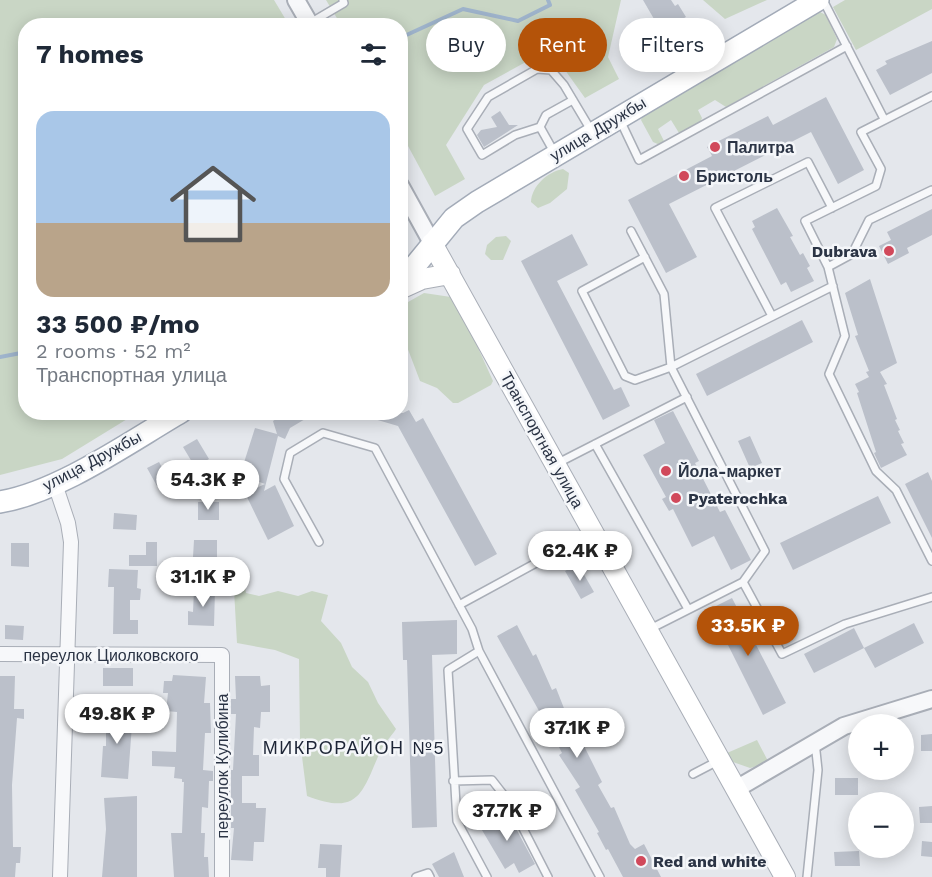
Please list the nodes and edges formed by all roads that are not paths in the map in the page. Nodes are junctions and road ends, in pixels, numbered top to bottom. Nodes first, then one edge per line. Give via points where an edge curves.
1 (296, 0) edge
2 (343, 0) edge
3 (818, 0) edge
4 (823, 0) edge
5 (306, 18) edge
6 (320, 18) edge
7 (847, 46) junction
8 (932, 96) edge
9 (573, 100) junction
10 (618, 117) junction
11 (884, 119) junction
12 (540, 127) junction
13 (592, 132) junction
14 (556, 154) junction
15 (932, 190) edge
16 (408, 200) edge
17 (832, 208) junction
18 (631, 231) dead end
19 (432, 243) junction
20 (645, 257) junction
21 (828, 267) junction
22 (408, 274) edge
23 (450, 274) junction
24 (408, 285) edge
25 (832, 286) junction
26 (772, 316) junction
27 (671, 367) junction
28 (687, 398) junction
29 (167, 420) edge
30 (595, 444) junction
31 (555, 464) junction
32 (55, 484) junction
33 (0, 502) edge
34 (593, 532) junction
35 (319, 542) dead end
36 (932, 561) edge
37 (743, 582) junction
38 (932, 597) edge
39 (459, 605) junction
40 (688, 609) junction
41 (648, 630) junction
42 (479, 651) junction
43 (0, 654) edge
44 (222, 655) joint
45 (67, 656) junction
46 (932, 699) edge
47 (815, 741) junction
48 (720, 760) junction
49 (693, 774) dead end
50 (453, 781) junction
51 (736, 789) junction
52 (60, 877) edge
53 (222, 877) edge
54 (416, 877) edge
55 (430, 877) edge
56 (487, 877) edge
57 (548, 877) edge
58 (600, 877) edge
59 (785, 877) edge
60 (807, 877) edge

1 - 5 street
2 - 6 lane
3 - 10 main road, улица Дружбы
4 - 7 lane
7 - 10 lane via 639,160
7 - 11 lane
8 - 11 lane
9 - 12 lane via 546,116
9 - 12 lane via 551,70 537,69 488,97 467,129 482,155 515,135
9 - 13 lane
10 - 13 main road, улица Дружбы
11 - 17 lane via 861,132 881,170 876,186
12 - 14 lane
13 - 14 main road, улица Дружбы
14 - 19 main road, улица Дружбы via 454,218
15 - 21 lane via 869,220 852,254
16 - 19 street, Транспортная улица
17 - 21 lane via 805,221
17 - 26 lane via 808,162 716,208
18 - 20 lane
19 - 22 main road, улица Дружбы
19 - 23 main road, Транспортная улица
20 - 27 lane via 664,294
20 - 27 lane via 582,291 625,376 635,380
21 - 25 lane
23 - 24 main road
23 - 31 main road, Транспортная улица
25 - 26 lane
25 - 36 lane via 845,336 829,374 876,471 896,490
26 - 27 lane
27 - 28 lane
28 - 30 lane
28 - 37 lane via 765,551
29 - 32 main road, улица Дружбы
30 - 31 lane
30 - 40 lane
31 - 34 main road, Транспортная улица
32 - 33 main road, улица Дружбы
32 - 45 street via 71,542
34 - 39 lane
34 - 41 main road, Транспортная улица
35 - 39 lane via 284,479 290,453 323,433 375,448
37 - 38 lane via 782,654 845,624
37 - 40 lane
39 - 42 lane
40 - 41 lane
41 - 48 main road, Транспортная улица
42 - 50 lane via 448,670
42 - 58 lane
43 - 45 street, переулок Циолковского
44 - 45 street, переулок Циолковского
44 - 53 street, переулок Кулибина
45 - 52 street
46 - 47 street via 844,726
47 - 51 street
47 - 60 lane via 818,770
48 - 49 lane
48 - 51 main road, Транспортная улица
50 - 56 lane via 457,821
50 - 57 lane via 492,780 510,803
51 - 59 main road, Транспортная улица
54 - 55 lane via 428,873

